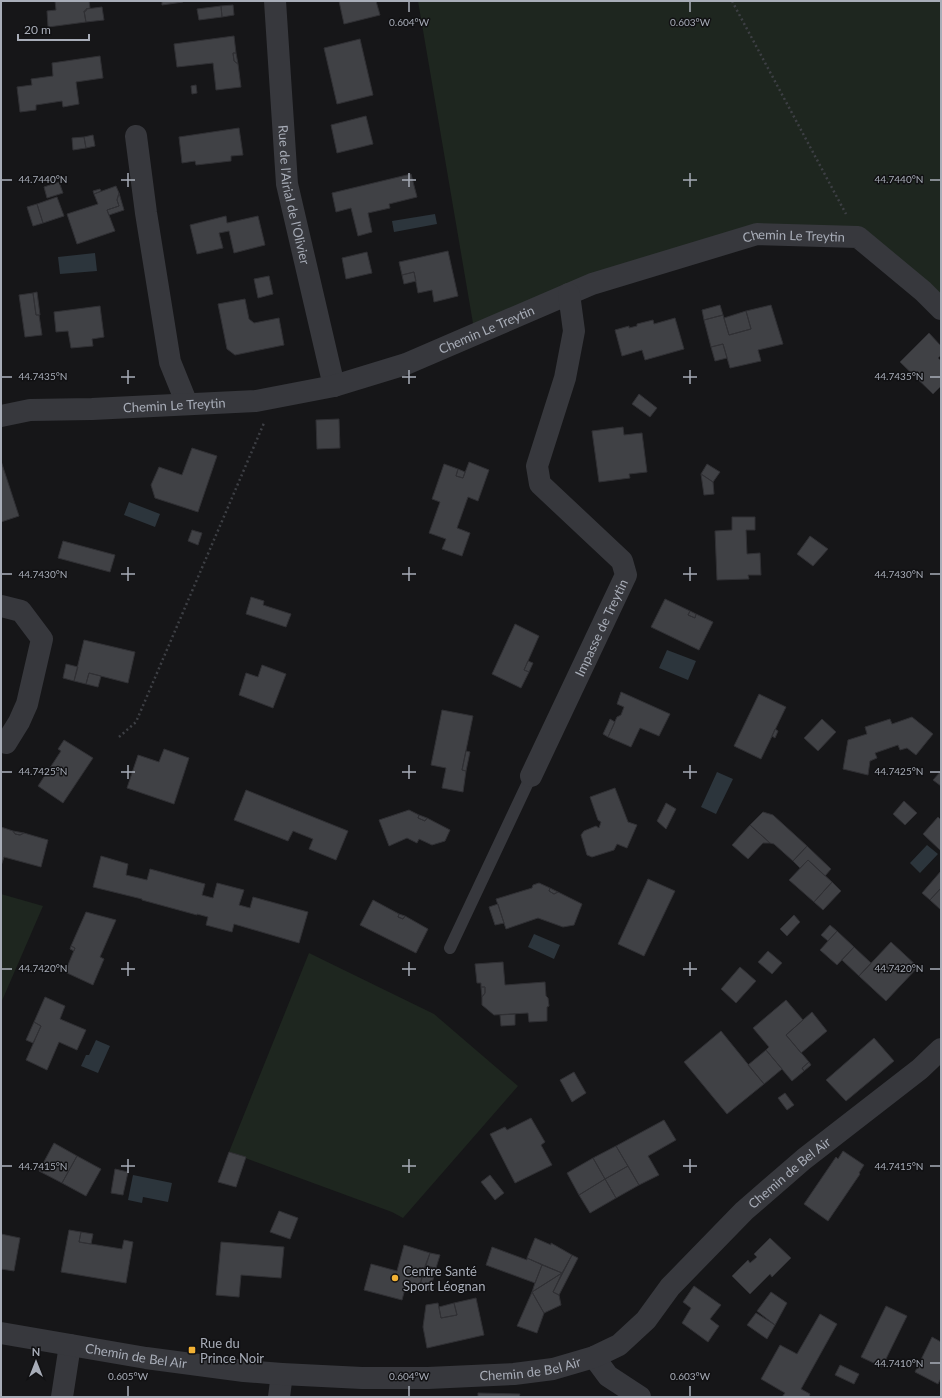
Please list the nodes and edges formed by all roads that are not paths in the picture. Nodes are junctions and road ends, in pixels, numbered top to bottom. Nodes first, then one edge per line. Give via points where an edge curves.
1 (275, 1) edge
2 (136, 136) dead end
3 (569, 294) junction
4 (941, 309) edge
5 (334, 386) junction
6 (187, 404) junction
7 (1, 416) edge
8 (1, 606) edge
9 (6, 743) dead end
10 (531, 776) joint
11 (450, 948) dead end
12 (941, 1049) edge
13 (1, 1333) edge
14 (70, 1345) junction
15 (594, 1357) junction
16 (282, 1374) junction
17 (62, 1397) edge
18 (279, 1397) edge
19 (639, 1397) edge

1 - 5 street, Rue de l'Airial de l'Olivier via 287,184
2 - 6 street via 170,362
3 - 4 street, Chemin Le Treytin via 592,284 757,234 858,237
3 - 5 street, Chemin Le Treytin via 406,364
3 - 10 street, Impasse de Treytin via 574,331 565,378 537,466 540,484 622,561 626,575
5 - 6 street, Chemin Le Treytin via 256,401
6 - 7 street, Chemin Le Treytin via 30,410
8 - 9 street via 21,611 42,639 27,704
10 - 11 lane
12 - 15 street, Chemin de Bel Air via 920,1070 804,1159 744,1211 670,1287 646,1320 619,1345
13 - 14 street, Chemin de Bel Air
14 - 16 street, Chemin de Bel Air via 146,1358
14 - 17 street
15 - 16 street, Chemin de Bel Air via 553,1369 514,1374 362,1378
15 - 19 street via 608,1376
16 - 18 street

